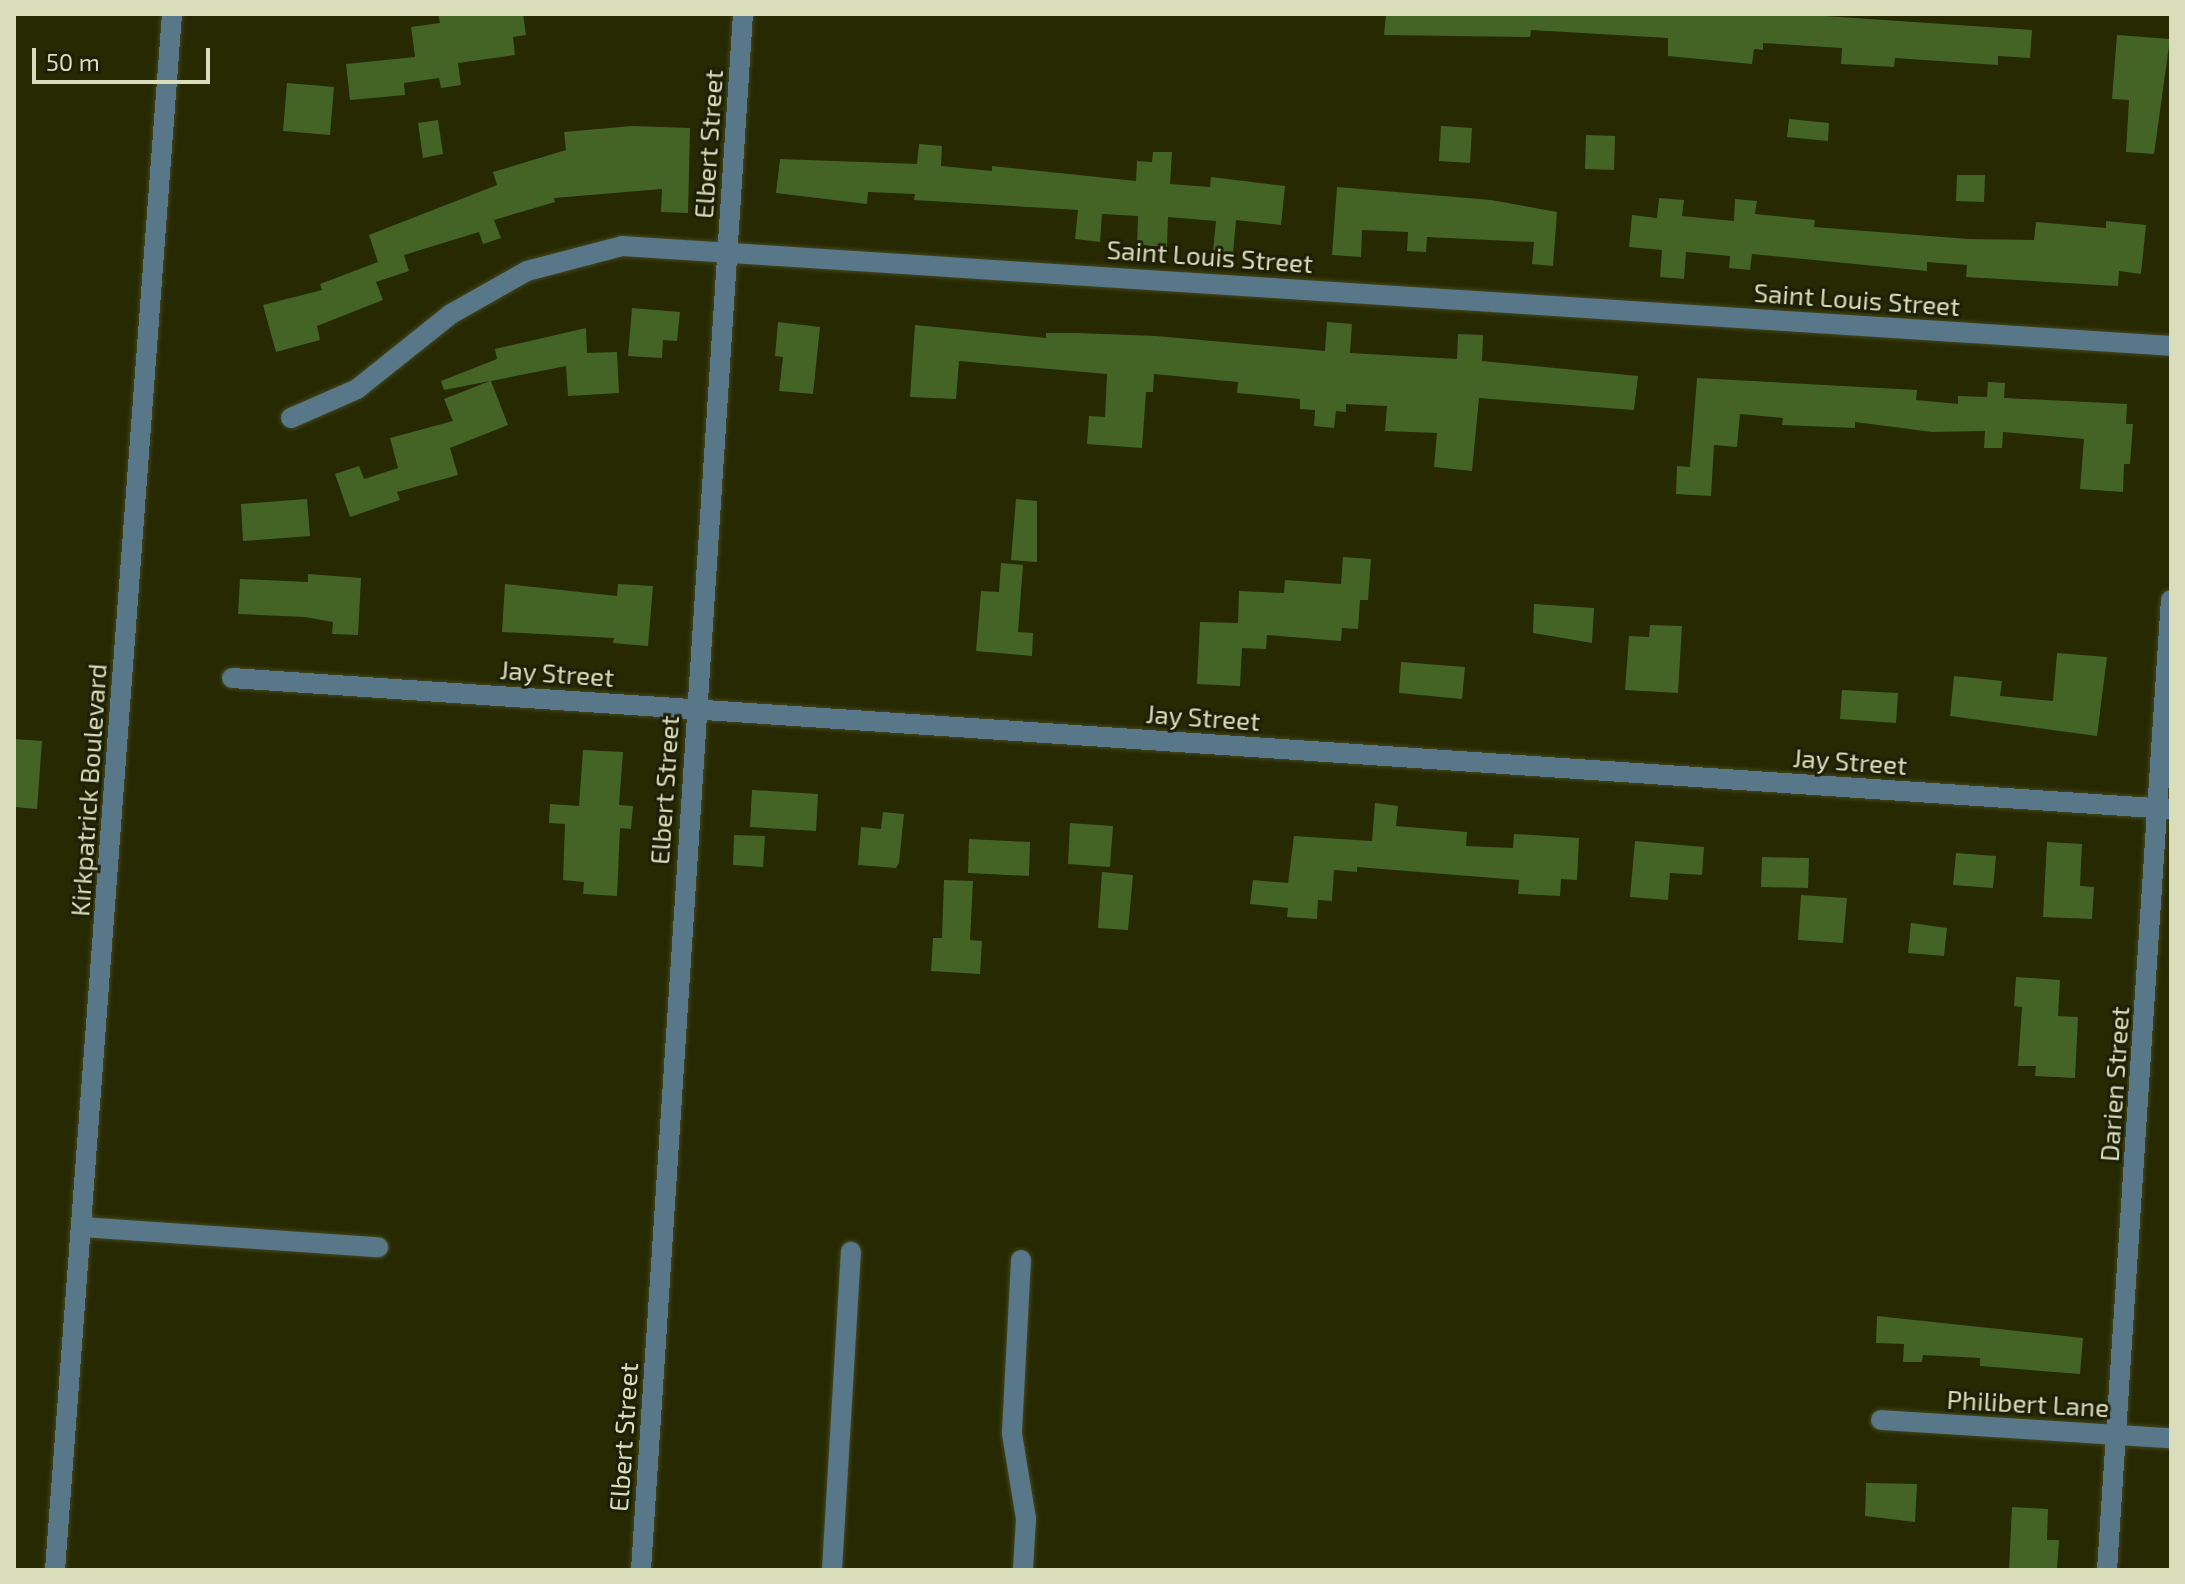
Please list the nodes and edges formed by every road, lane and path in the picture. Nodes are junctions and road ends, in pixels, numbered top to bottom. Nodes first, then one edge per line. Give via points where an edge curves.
1 (172, 14) edge
2 (743, 14) edge
3 (727, 251) junction
4 (2171, 346) edge
5 (291, 418) dead end
6 (2171, 600) edge
7 (232, 678) dead end
8 (695, 709) junction
9 (2165, 809) edge
10 (81, 1227) junction
11 (378, 1247) dead end
12 (851, 1252) dead end
13 (1021, 1260) dead end
14 (1881, 1420) dead end
15 (2116, 1434) junction
16 (2171, 1438) edge
17 (55, 1570) edge
18 (641, 1570) edge
19 (832, 1570) edge
20 (1023, 1570) edge
21 (2107, 1570) edge

1 - 10 street, Kirkpatrick Boulevard
2 - 3 street, Elbert Street
3 - 4 street, Saint Louis Street
3 - 5 street, Saint Louis Street via 622,246 527,271 451,314 357,389
3 - 8 street, Elbert Street
6 - 9 street, Darien Street
7 - 8 street, Jay Street
8 - 9 street, Jay Street
8 - 18 street, Elbert Street
9 - 15 street, Darien Street
10 - 11 street
10 - 17 street, Kirkpatrick Boulevard
12 - 19 street
13 - 20 street via 1012,1434 1026,1519
14 - 15 street, Philibert Lane
15 - 16 street, Philibert Lane
15 - 21 street, Darien Street

